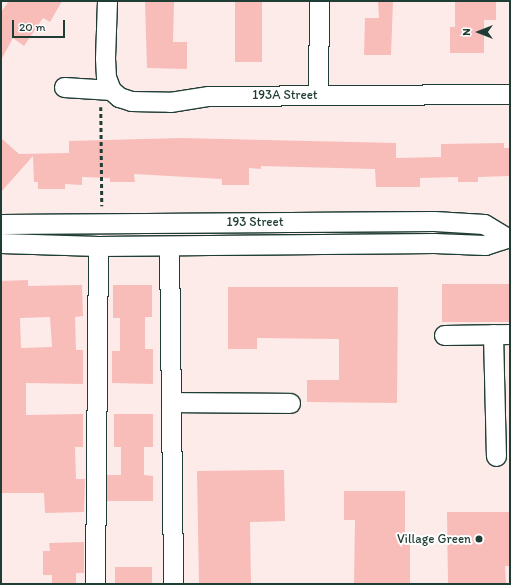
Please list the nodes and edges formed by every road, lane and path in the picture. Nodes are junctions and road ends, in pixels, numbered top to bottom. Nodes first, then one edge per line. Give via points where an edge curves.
1 (107, 1) edge
2 (319, 1) edge
3 (64, 87) dead end
4 (106, 90) junction
5 (510, 94) edge
6 (318, 95) junction
7 (102, 223) junction
8 (1, 224) edge
9 (508, 237) edge
10 (1, 243) edge
11 (98, 246) junction
12 (169, 246) junction
13 (502, 334) edge
14 (444, 335) dead end
15 (171, 402) junction
16 (290, 403) dead end
17 (496, 456) dead end
18 (95, 584) edge
19 (174, 584) edge

1 - 4 street
2 - 6 street
3 - 4 street, 193A Street
4 - 6 street, 193A Street via 119,97 139,101 170,102 209,96
4 - 7 path
5 - 6 street, 193A Street
7 - 8 street, 193 Street
7 - 9 street, 193 Street via 434,221 484,224
9 - 12 street, 193 Street via 485,245 426,243
10 - 11 street, 193 Street
11 - 12 street, 193 Street
11 - 18 street
12 - 15 street
13 - 14 street
13 - 17 street
15 - 16 street
15 - 19 street

